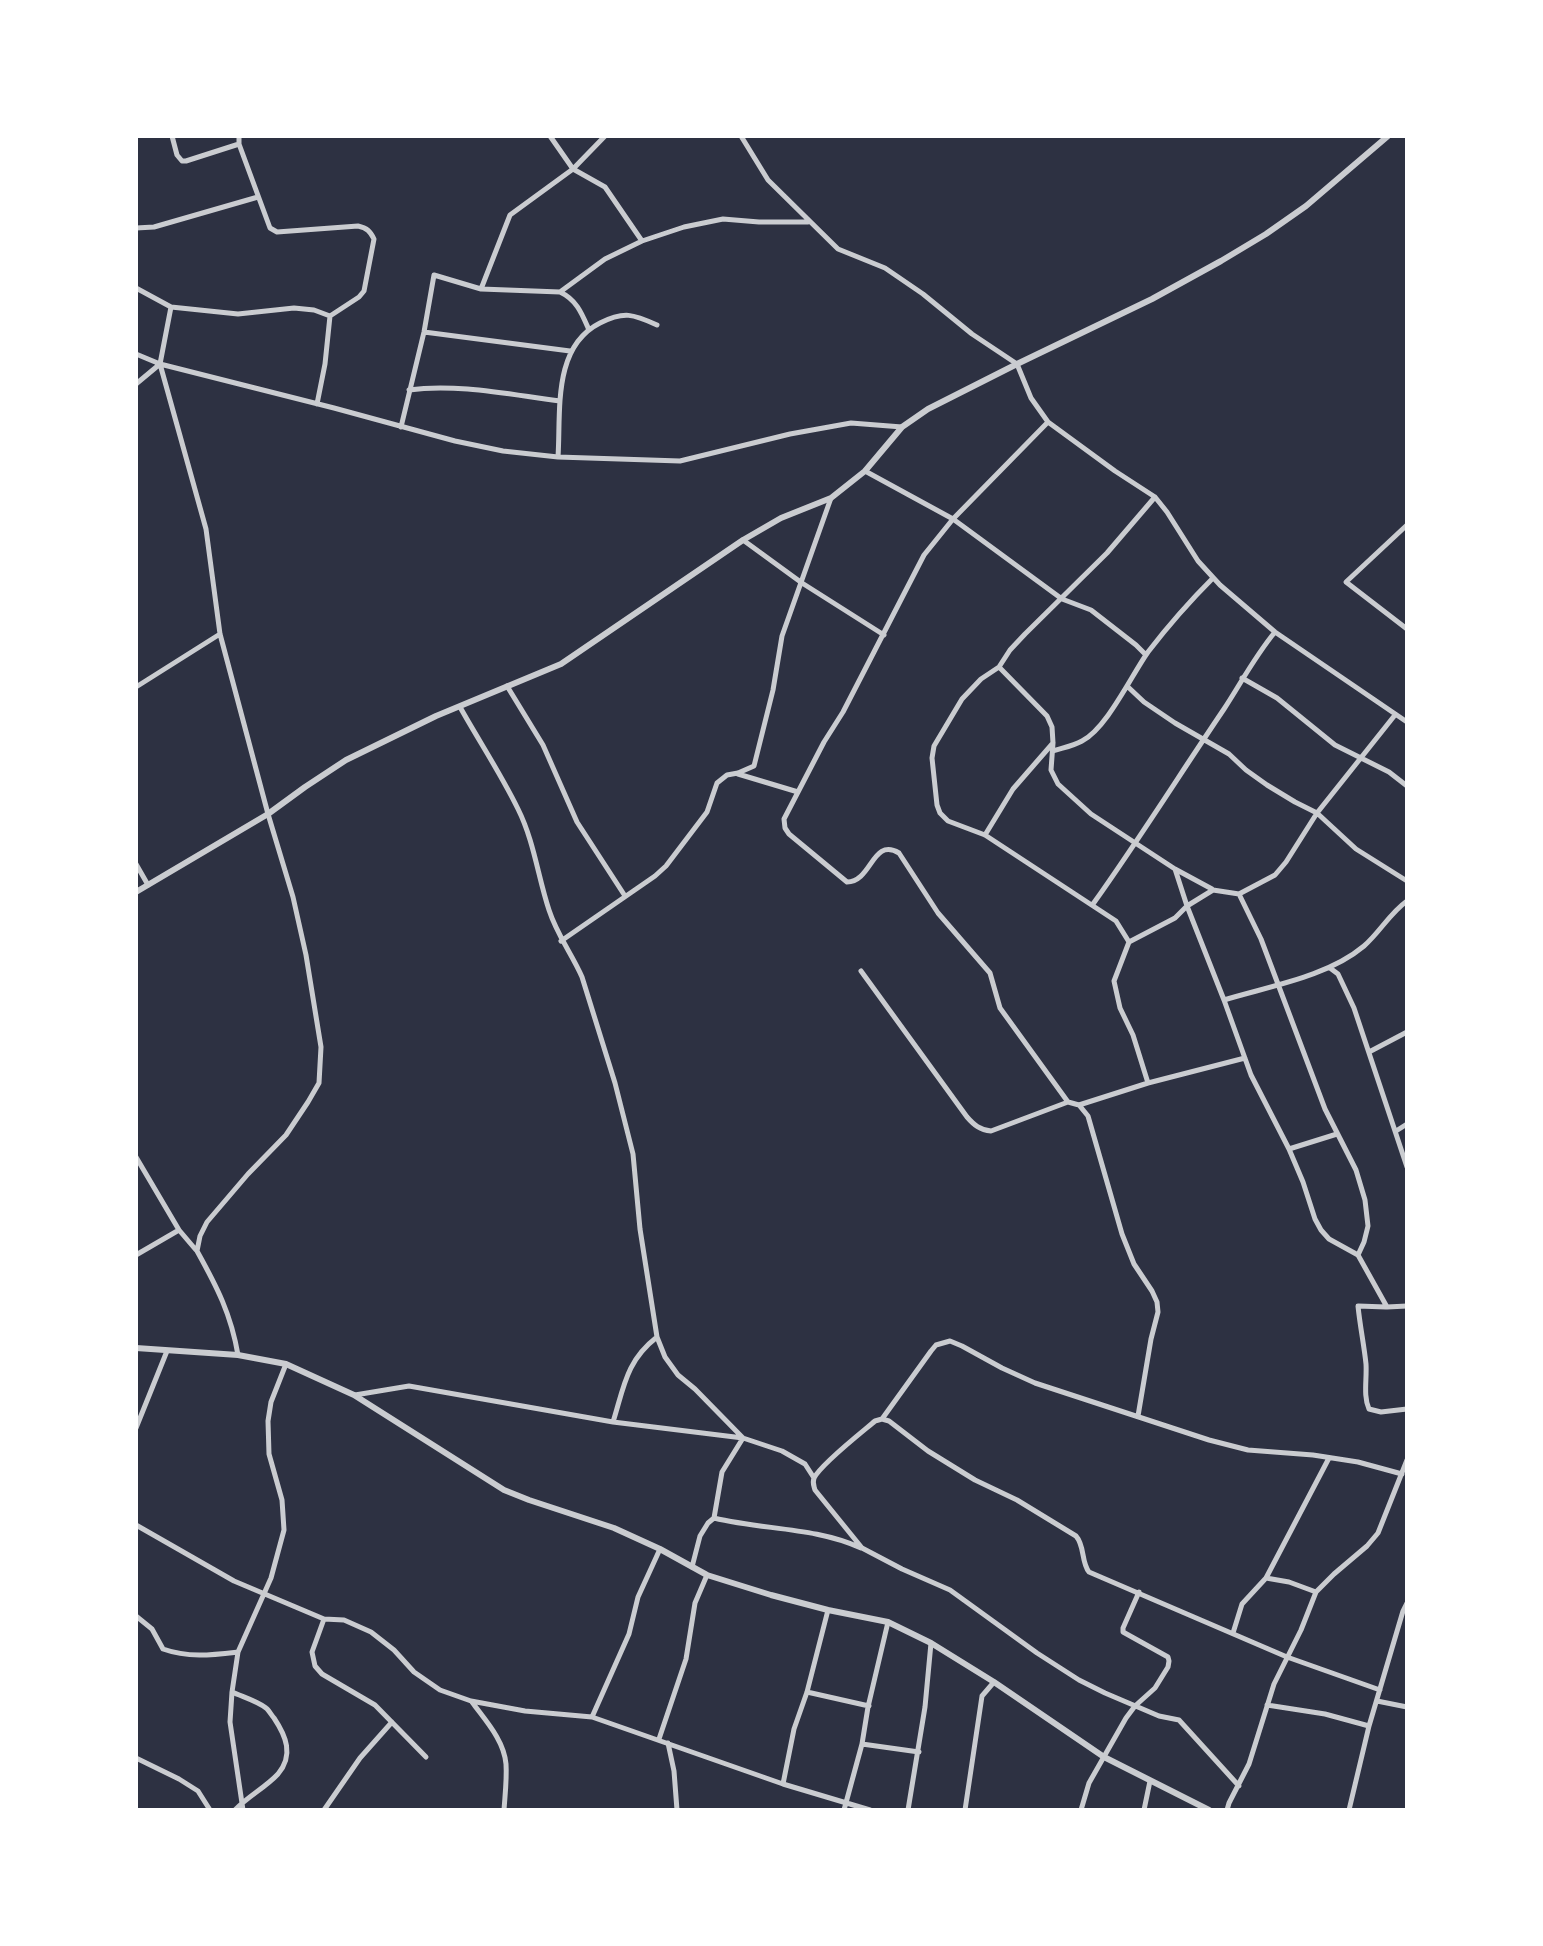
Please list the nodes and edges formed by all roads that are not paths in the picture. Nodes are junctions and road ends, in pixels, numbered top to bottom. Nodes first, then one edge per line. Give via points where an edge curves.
1 (172, 136) edge
2 (239, 136) edge
3 (550, 136) edge
4 (605, 136) edge
5 (741, 136) edge
6 (1388, 136) edge
7 (239, 144) junction
8 (573, 169) junction
9 (258, 197) junction
10 (808, 222) junction
11 (136, 228) edge
12 (642, 241) junction
13 (136, 288) edge
14 (481, 289) junction
15 (560, 292) junction
16 (171, 307) junction
17 (330, 316) junction
18 (657, 325) dead end
19 (589, 330) junction
20 (424, 332) junction
21 (570, 351) junction
22 (136, 354) edge
23 (160, 364) junction
24 (1017, 364) junction
25 (136, 384) edge
26 (409, 390) junction
27 (560, 401) junction
28 (317, 404) junction
29 (1048, 422) junction
30 (401, 427) junction
31 (902, 427) junction
32 (558, 457) junction
33 (865, 471) junction
34 (1155, 497) junction
35 (831, 498) junction
36 (953, 519) junction
37 (1407, 525) edge
38 (743, 540) junction
39 (1213, 578) junction
40 (802, 583) junction
41 (1062, 599) junction
42 (1407, 629) edge
43 (1275, 632) junction
44 (220, 634) junction
45 (884, 635) junction
46 (1146, 655) junction
47 (999, 667) junction
48 (1242, 678) junction
49 (507, 686) junction
50 (1127, 686) junction
51 (136, 687) edge
52 (460, 707) junction
53 (1395, 715) junction
54 (1407, 722) edge
55 (1203, 738) junction
56 (1053, 743) junction
57 (1053, 751) junction
58 (1360, 759) junction
59 (738, 773) junction
60 (1407, 786) edge
61 (798, 792) junction
62 (1317, 813) junction
63 (268, 814) junction
64 (985, 835) junction
65 (1137, 843) junction
66 (136, 864) edge
67 (1175, 869) junction
68 (1407, 881) edge
69 (148, 885) junction
70 (1213, 890) junction
71 (136, 892) edge
72 (1239, 894) junction
73 (625, 896) junction
74 (1407, 901) edge
75 (1093, 904) junction
76 (1187, 906) junction
77 (561, 941) junction
78 (1129, 942) junction
79 (1330, 968) junction
80 (861, 971) dead end
81 (1278, 984) junction
82 (1224, 1000) junction
83 (1407, 1032) edge
84 (1368, 1052) junction
85 (1245, 1058) junction
86 (1148, 1083) junction
87 (1068, 1102) junction
88 (1079, 1105) junction
89 (1407, 1124) edge
90 (1396, 1131) junction
91 (1337, 1134) junction
92 (1289, 1149) junction
93 (136, 1157) edge
94 (1407, 1167) edge
95 (179, 1230) junction
96 (197, 1251) junction
97 (136, 1255) edge
98 (1358, 1255) junction
99 (1407, 1306) edge
100 (1387, 1307) junction
101 (657, 1337) junction
102 (136, 1348) edge
103 (167, 1351) junction
104 (238, 1355) junction
105 (286, 1364) junction
106 (354, 1395) junction
107 (1407, 1409) edge
108 (1138, 1416) junction
109 (882, 1419) junction
110 (613, 1422) junction
111 (136, 1428) edge
112 (743, 1438) junction
113 (1329, 1458) junction
114 (1407, 1460) edge
115 (1402, 1474) junction
116 (814, 1478) junction
117 (714, 1518) junction
118 (136, 1525) edge
119 (862, 1548) junction
120 (660, 1549) junction
121 (692, 1567) junction
122 (707, 1575) junction
123 (1266, 1578) junction
124 (1139, 1592) junction
125 (1316, 1592) junction
126 (264, 1594) junction
127 (1407, 1603) edge
128 (828, 1610) junction
129 (1405, 1612) edge
130 (136, 1616) edge
131 (324, 1619) junction
132 (888, 1622) junction
133 (1233, 1633) junction
134 (931, 1643) junction
135 (238, 1652) junction
136 (1287, 1657) junction
137 (994, 1682) junction
138 (1380, 1690) junction
139 (232, 1692) junction
140 (807, 1692) junction
141 (471, 1701) junction
142 (1377, 1701) junction
143 (1267, 1705) junction
144 (869, 1706) junction
145 (1135, 1706) junction
146 (1407, 1707) edge
147 (592, 1717) junction
148 (392, 1722) junction
149 (1369, 1726) junction
150 (659, 1739) junction
151 (668, 1743) junction
152 (862, 1744) junction
153 (919, 1752) junction
154 (426, 1757) dead end
155 (1104, 1757) junction
156 (136, 1758) edge
157 (1150, 1781) junction
158 (783, 1784) junction
159 (1239, 1786) junction
160 (243, 1801) junction
161 (845, 1802) junction
162 (210, 1810) edge
163 (235, 1810) edge
164 (243, 1810) edge
165 (324, 1810) edge
166 (504, 1810) edge
167 (677, 1810) edge
168 (844, 1810) edge
169 (870, 1810) edge
170 (908, 1810) edge
171 (965, 1810) edge
172 (1081, 1810) edge
173 (1144, 1810) edge
174 (1209, 1810) edge
175 (1227, 1810) edge
176 (1349, 1810) edge

1 - 7 street via 182,161
2 - 7 street
3 - 8 street
4 - 8 street
5 - 10 street via 768,180
6 - 24 street via 1266,234 1152,299
7 - 9 street
8 - 12 street via 605,187
8 - 14 street via 510,215
9 - 11 street
9 - 17 street via 274,231 358,226 371,232 364,291
10 - 12 street via 723,219
10 - 24 street via 838,249 885,268
12 - 15 street via 605,259
13 - 16 street
14 - 15 street
14 - 20 street via 434,275
15 - 19 street via 579,307
16 - 17 street via 238,314 294,308
16 - 23 street
17 - 28 street
18 - 19 street via 629,314
19 - 21 street
20 - 21 street
20 - 26 street
21 - 27 street
22 - 23 street
23 - 25 street
23 - 28 street
23 - 44 street via 206,529
24 - 29 street
24 - 31 street
26 - 27 street via 427,387
26 - 30 street
27 - 32 street
28 - 30 street
29 - 34 street
29 - 36 street
30 - 32 street via 503,451
31 - 32 street via 851,423 680,461
31 - 33 street
33 - 35 street
33 - 36 street
34 - 39 street
34 - 41 street
35 - 38 street
35 - 40 street
36 - 41 street
36 - 45 street via 924,555
37 - 42 street via 1346,582
38 - 40 street
38 - 49 street via 561,664
39 - 43 street
39 - 46 street
40 - 45 street
40 - 59 street via 782,636 756,761
41 - 46 street via 1091,610
41 - 47 street
43 - 48 street
43 - 53 street
44 - 51 street
44 - 63 street
45 - 61 street
46 - 50 street
47 - 56 street via 1047,716
47 - 64 street via 962,699 932,758 940,813
48 - 55 street
48 - 58 street
49 - 52 street
49 - 73 street via 543,745 577,822
50 - 55 street
50 - 57 street via 1093,733
52 - 63 street via 346,760
52 - 77 street via 519,811
53 - 54 street
53 - 58 street
55 - 62 street via 1267,785
55 - 65 street
56 - 57 street
56 - 64 street via 1013,789
57 - 65 street via 1051,770 1058,784 1091,814
58 - 60 street
58 - 62 street
59 - 61 street
59 - 73 street via 717,783 707,812 666,866
61 - 87 street via 785,828 847,882 858,880 880,852 899,853 938,913 990,973 1000,1008
62 - 68 street via 1356,849
62 - 72 street via 1275,875
63 - 69 street
63 - 96 street via 306,955 321,1047 319,1083 286,1135 207,1222
64 - 75 street
65 - 67 street
65 - 75 street
66 - 69 street
67 - 70 street
67 - 76 street
69 - 71 street
70 - 72 street
70 - 76 street
72 - 81 street
73 - 77 street
74 - 79 street via 1363,947
75 - 78 street via 1116,921
76 - 78 street
76 - 82 street
77 - 101 street via 582,977 633,1154
78 - 86 street via 1114,981
79 - 81 street
79 - 84 street via 1354,1008
80 - 87 street via 975,1126 991,1131
81 - 82 street
81 - 91 street
82 - 85 street
83 - 84 street
84 - 90 street
85 - 86 street
85 - 92 street
86 - 88 street
87 - 88 street
88 - 108 street via 1088,1116 1122,1234 1157,1302
89 - 90 street
90 - 94 street
91 - 92 street
91 - 98 street via 1365,1200 1368,1226
92 - 98 street via 1321,1230
93 - 95 street
95 - 96 street
95 - 97 street
96 - 104 street via 228,1311
98 - 100 street
99 - 100 street
100 - 107 street via 1358,1306 1366,1402 1375,1412
101 - 110 street via 630,1368
101 - 112 street via 678,1375
102 - 103 street
103 - 104 street
103 - 111 street
104 - 105 street
105 - 106 street
105 - 126 street via 268,1421 284,1530
106 - 110 street via 409,1386
106 - 120 street via 504,1490
108 - 109 street via 1035,1383 950,1341 931,1351
108 - 113 street via 1248,1450
109 - 116 street
109 - 124 street via 975,1480 1076,1536 1089,1572
110 - 112 street
112 - 116 street via 782,1451 805,1464
112 - 117 street via 722,1472
113 - 115 street
113 - 123 street
114 - 115 street
115 - 125 street via 1378,1533
116 - 119 street via 815,1490
117 - 119 street via 809,1532
117 - 121 street via 700,1536
118 - 126 street
119 - 145 street via 950,1590 1079,1680
120 - 121 street
120 - 147 street
121 - 122 street
122 - 128 street
122 - 150 street
123 - 125 street
123 - 133 street via 1242,1604
124 - 133 street
124 - 145 street via 1123,1632 1169,1661 1155,1688
125 - 136 street
126 - 131 street
126 - 135 street
127 - 129 street
128 - 132 street
128 - 140 street
129 - 138 street
130 - 135 street via 152,1629 163,1649 174,1653
131 - 141 street via 344,1620 371,1632 440,1690
131 - 148 street via 312,1652 315,1666
132 - 134 street
132 - 144 street
133 - 136 street
134 - 137 street
134 - 153 street
135 - 139 street
136 - 138 street
136 - 143 street
137 - 155 street
137 - 171 street via 982,1696 978,1713
138 - 142 street
139 - 160 street via 230,1722
139 - 160 street via 267,1708 287,1741 284,1766
140 - 144 street
140 - 158 street
141 - 147 street
141 - 166 street via 504,1753
142 - 146 street
142 - 149 street
143 - 149 street
143 - 159 street
144 - 152 street
145 - 155 street
145 - 159 street via 1179,1720
147 - 150 street
148 - 154 street
148 - 165 street
149 - 176 street
150 - 151 street
151 - 158 street
151 - 167 street
152 - 153 street
152 - 161 street
153 - 170 street
155 - 157 street
155 - 172 street
156 - 162 street via 198,1791
157 - 173 street
157 - 174 street
158 - 161 street
159 - 175 street
160 - 163 street
160 - 164 street
161 - 168 street
161 - 169 street

